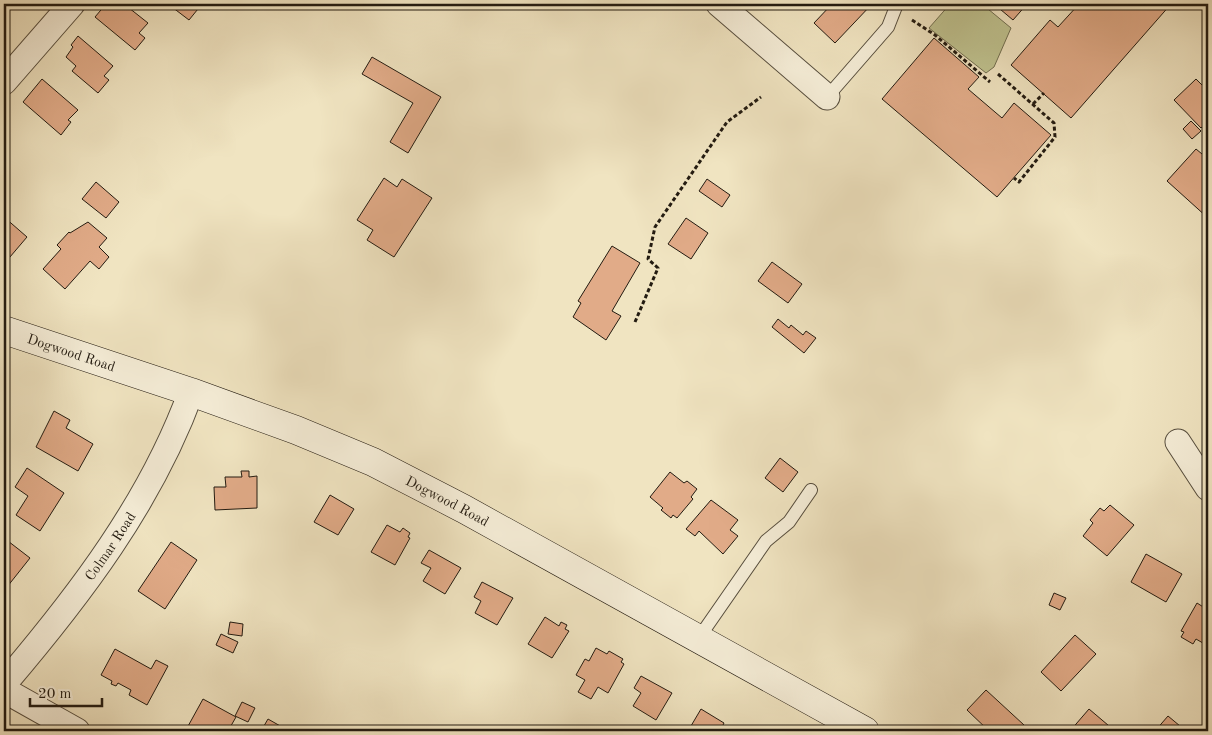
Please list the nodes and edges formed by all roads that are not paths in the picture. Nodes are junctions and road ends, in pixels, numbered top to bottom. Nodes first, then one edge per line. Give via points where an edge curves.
1 (72, 4) edge
2 (719, 4) edge
3 (897, 4) edge
4 (4, 82) edge
5 (827, 97) joint
6 (4, 330) edge
7 (191, 392) junction
8 (1178, 442) dead end
9 (1208, 488) edge
10 (811, 490) dead end
11 (698, 638) junction
12 (4, 684) edge
13 (4, 690) edge
14 (76, 731) edge
15 (865, 731) edge

1 - 4 street
2 - 5 street
3 - 5 lane via 888,26
6 - 7 main road, Dogwood Road
7 - 11 main road, Dogwood Road via 373,462
7 - 12 street, Colmar Road via 177,431 95,570
8 - 9 street
10 - 11 lane via 788,522 766,541
11 - 15 main road, Dogwood Road
13 - 14 street

